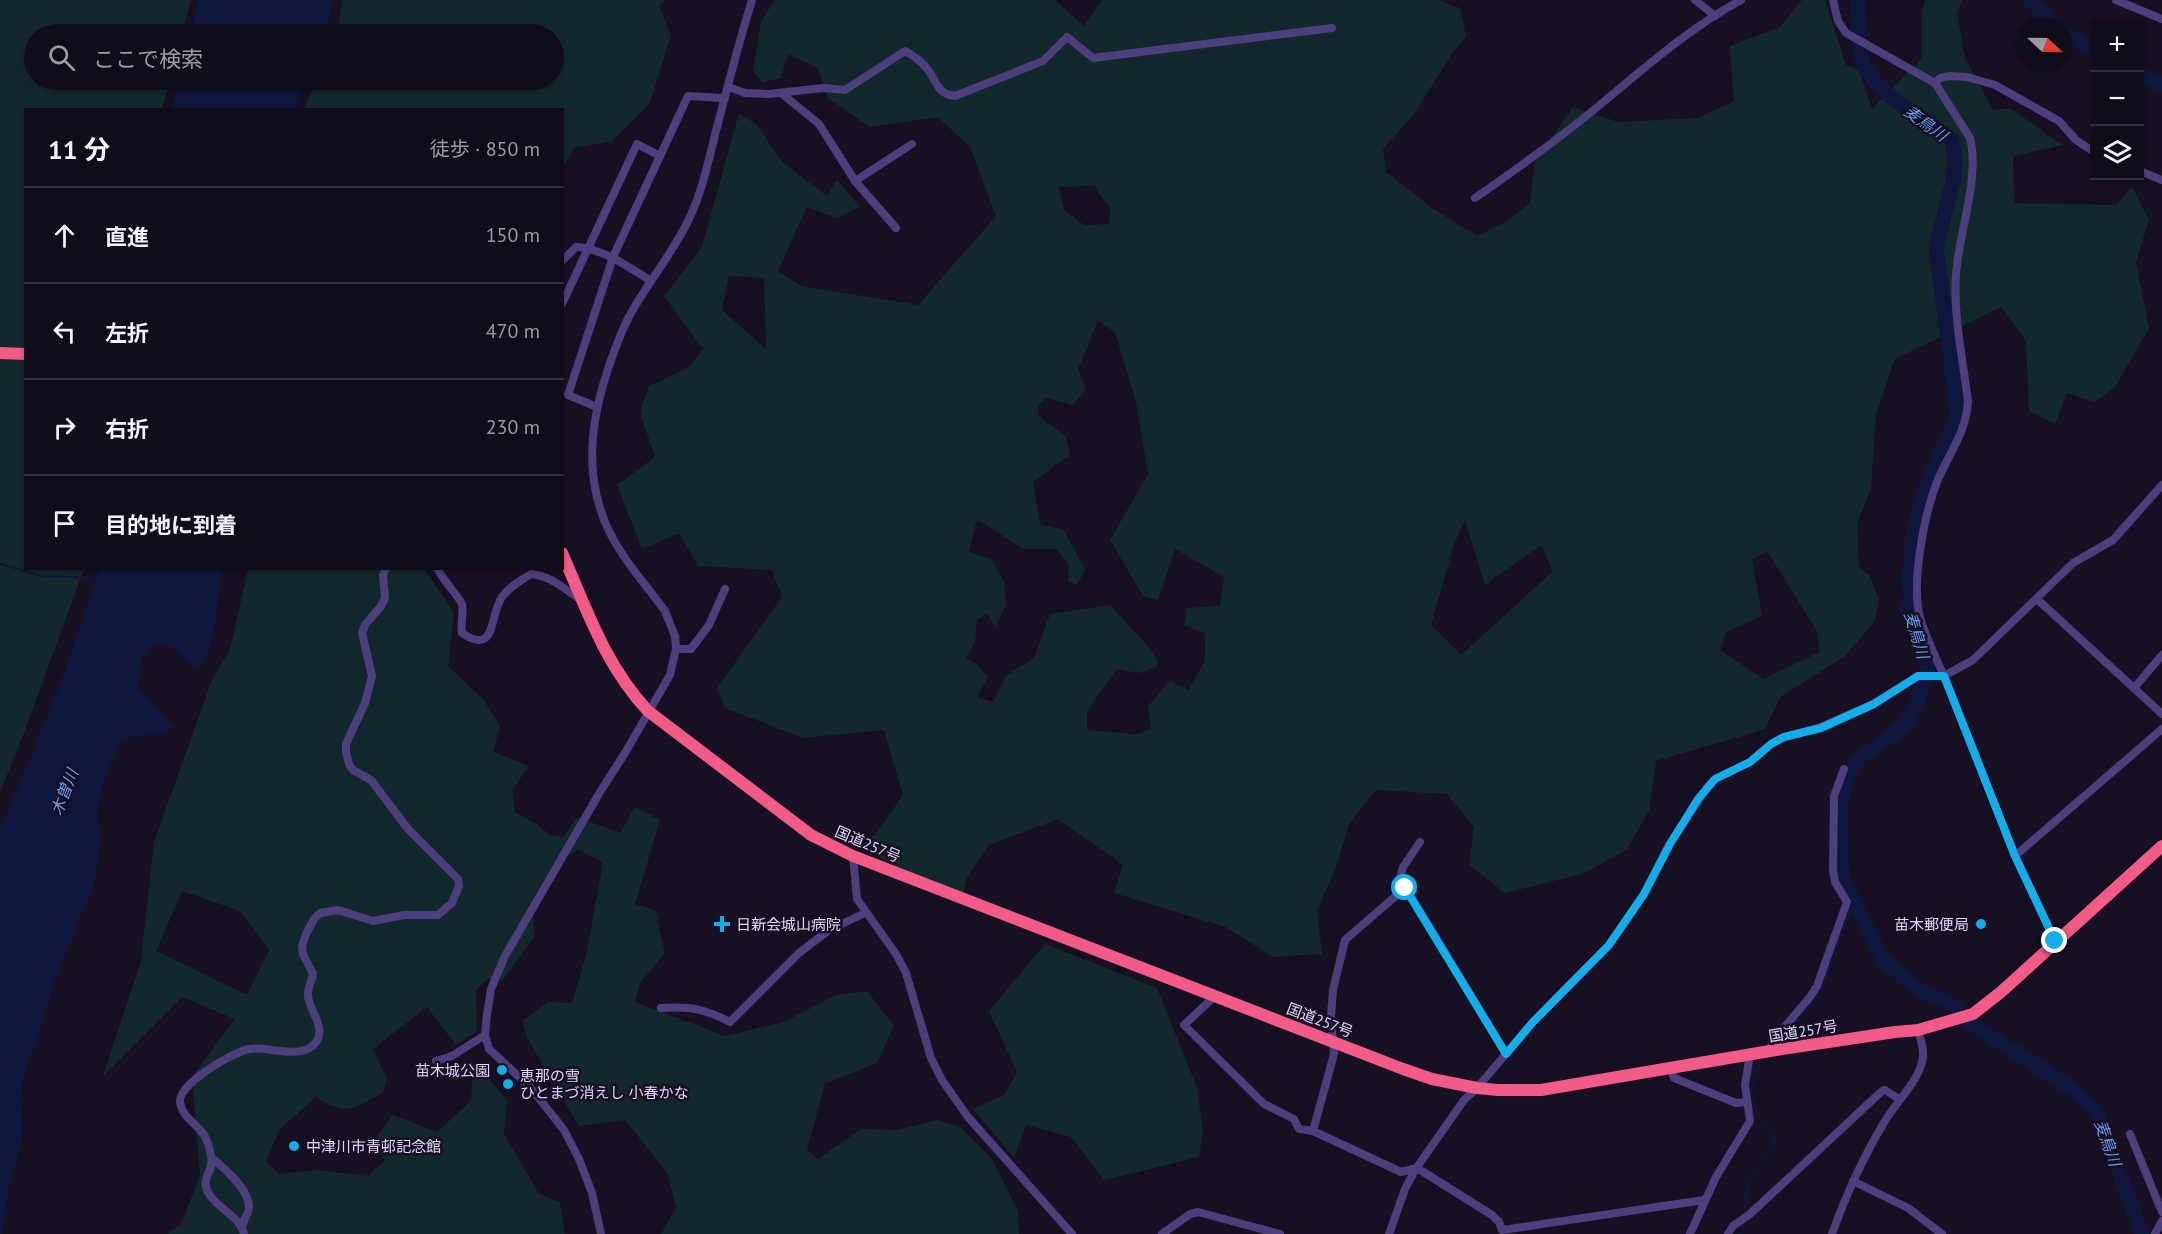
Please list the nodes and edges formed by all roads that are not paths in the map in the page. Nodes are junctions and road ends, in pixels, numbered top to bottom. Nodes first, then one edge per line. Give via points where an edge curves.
1 (752, 0) edge
2 (1695, 0) edge
3 (1741, 0) edge
4 (1833, 0) edge
5 (2116, 0) edge
6 (1715, 16) junction
7 (2162, 19) edge
8 (1332, 28) dead end
9 (1935, 83) junction
10 (728, 87) junction
11 (781, 93) junction
12 (725, 98) junction
13 (912, 144) dead end
14 (2090, 149) edge
15 (660, 156) junction
16 (2144, 173) edge
17 (2162, 180) edge
18 (855, 181) junction
19 (1476, 198) dead end
20 (896, 228) dead end
21 (589, 248) junction
22 (613, 257) junction
23 (564, 259) edge
24 (651, 281) junction
25 (564, 300) edge
26 (0, 353) edge
27 (24, 354) edge
28 (565, 393) edge
29 (597, 407) junction
30 (2162, 485) edge
31 (564, 558) edge
32 (385, 570) edge
33 (438, 570) edge
34 (533, 571) edge
35 (725, 590) dead end
36 (2037, 599) junction
37 (583, 601) junction
38 (676, 649) junction
39 (2162, 655) edge
40 (1940, 677) junction
41 (2134, 688) junction
42 (648, 711) junction
43 (2162, 714) edge
44 (2162, 729) edge
45 (1844, 769) dead end
46 (1420, 842) dead end
47 (2162, 846) edge
48 (853, 856) junction
49 (2015, 856) junction
50 (1405, 888) junction
51 (865, 913) junction
52 (2055, 941) junction
53 (1215, 996) junction
54 (661, 1008) dead end
55 (1918, 1030) junction
56 (485, 1035) junction
57 (1334, 1042) junction
58 (1770, 1051) junction
59 (1506, 1054) junction
60 (1750, 1054) junction
61 (436, 1061) dead end
62 (1671, 1068) junction
63 (1477, 1088) junction
64 (1899, 1099) junction
65 (1747, 1102) junction
66 (1313, 1131) junction
67 (2130, 1134) dead end
68 (212, 1158) junction
69 (1417, 1168) junction
70 (1853, 1182) junction
71 (1704, 1200) junction
72 (2162, 1212) edge
73 (2162, 1221) edge
74 (243, 1230) edge
75 (601, 1234) edge
76 (1072, 1234) edge
77 (1162, 1234) edge
78 (1280, 1234) edge
79 (1389, 1234) edge
80 (1690, 1234) edge
81 (1728, 1234) edge
82 (1832, 1234) edge
83 (1942, 1234) edge
84 (2155, 1234) edge

1 - 10 street
2 - 6 street
3 - 6 street
4 - 9 street via 1838,21 1846,33
5 - 7 street
6 - 19 street
8 - 11 street via 1094,58 1067,37 1043,61 955,96 941,92 929,70 905,51 845,90 823,88
9 - 14 street via 1950,76 1995,85 2059,121
9 - 40 street via 1973,148 1955,293 1967,416 1936,483 1919,549 1918,608
10 - 11 street via 746,93
10 - 12 street
11 - 18 street via 819,124
12 - 15 street via 688,96
12 - 24 street via 690,217
13 - 18 street
15 - 21 street via 637,144
15 - 22 street
16 - 17 street
18 - 20 street
21 - 22 street
21 - 23 street via 576,247
21 - 25 street
22 - 24 street
22 - 28 street
24 - 29 street via 620,336
26 - 27 highway
28 - 29 street
29 - 38 street via 591,460 601,512 611,535 665,611
30 - 36 street via 2113,540 2073,563
31 - 37 highway, 国道257号
32 - 68 street via 385,598 362,633 372,676 346,752 353,770 371,780 408,829 453,872 458,879 458,891 452,903 438,915 404,915 373,921 338,910 320,914 314,920 306,934 303,954 313,974 308,997 319,1029 317,1041 302,1050 275,1052 250,1048 232,1055 197,1078 181,1095 183,1111 204,1135
33 - 34 street via 463,607 462,633 476,640 490,633 501,598
34 - 37 street via 553,579
35 - 38 street via 709,625 691,649
36 - 40 street via 1973,660
36 - 41 street
37 - 42 highway, 国道257号 via 614,669
38 - 42 street via 670,675
39 - 41 street
40 - 49 street
40 - 59 street via 1918,676 1874,704 1821,728 1784,737 1750,762 1715,779 1609,945
41 - 43 street
42 - 48 highway, 国道257号 via 811,835
42 - 56 street via 506,956 491,989
44 - 49 street
45 - 58 street via 1834,796 1833,870 1847,902 1817,986 1772,1042
46 - 50 street via 1403,867 1400,878
47 - 52 highway, 国道257号
48 - 51 street via 857,899
48 - 53 highway, 国道257号
49 - 52 street
50 - 57 street via 1345,940 1333,990
50 - 59 street
51 - 54 street via 829,930 799,953 730,1022 710,1011 684,1006
51 - 76 street via 906,973 942,1080 968,1117
52 - 55 highway, 国道257号 via 1973,1014
53 - 57 highway, 国道257号
53 - 66 street via 1184,1025 1264,1104 1294,1119 1299,1129
55 - 58 highway, 国道257号
55 - 64 street via 1923,1061
56 - 61 street via 452,1056
56 - 75 street via 489,1049 530,1087 564,1130 592,1193
57 - 63 highway, 国道257号 via 1432,1079
57 - 66 street
58 - 60 highway, 国道257号
59 - 63 street
60 - 62 highway, 国道257号
60 - 65 street via 1745,1085
62 - 63 highway, 国道257号 via 1541,1090
62 - 65 street via 1674,1078 1736,1103
63 - 69 street via 1464,1100
64 - 70 street
64 - 81 street via 1882,1091
65 - 71 street via 1750,1121
66 - 69 street via 1401,1172
67 - 72 street
68 - 74 street via 246,1196 249,1209
68 - 74 street via 204,1182 206,1188
69 - 71 street via 1492,1215 1502,1230
69 - 79 street
70 - 82 street
70 - 83 street via 1908,1208
71 - 80 street
73 - 84 street
77 - 78 street via 1198,1212

